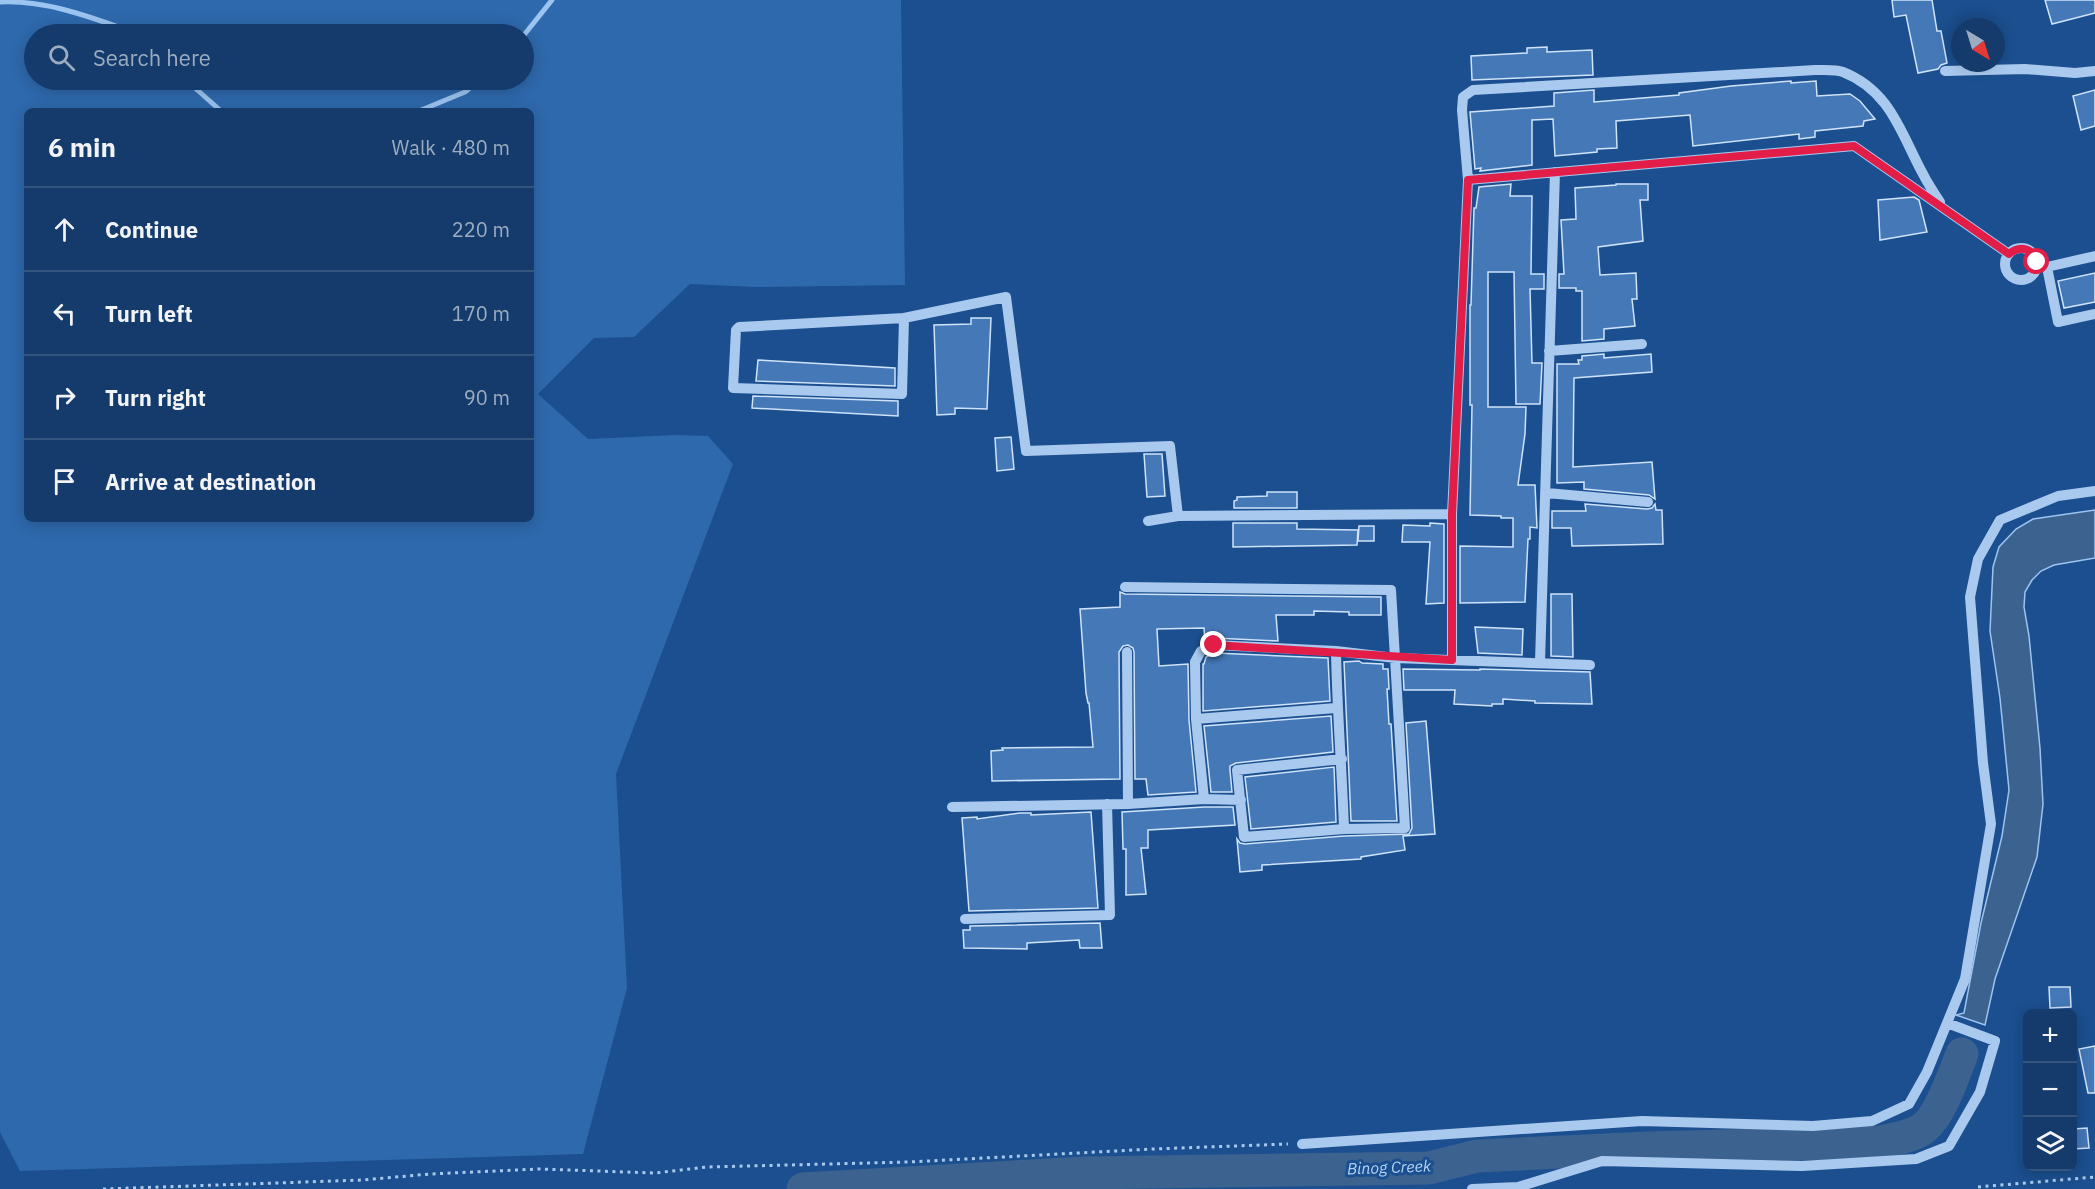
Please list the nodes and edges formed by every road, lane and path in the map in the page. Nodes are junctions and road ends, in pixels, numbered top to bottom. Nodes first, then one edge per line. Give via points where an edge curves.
1 (1946, 71) dead end
2 (2095, 71) edge
3 (1555, 172) junction
4 (1468, 180) junction
5 (1944, 207) junction
6 (2009, 254) junction
7 (2095, 256) edge
8 (2042, 264) junction
9 (2095, 314) edge
10 (904, 318) junction
11 (1642, 344) dead end
12 (1550, 351) junction
13 (2095, 491) edge
14 (1546, 493) junction
15 (1648, 502) dead end
16 (1452, 514) junction
17 (1178, 516) junction
18 (1148, 521) dead end
19 (1125, 587) dead end
20 (1336, 651) junction
21 (1127, 652) dead end
22 (1395, 658) junction
23 (1452, 660) junction
24 (1540, 663) junction
25 (1590, 665) dead end
26 (1336, 708) junction
27 (1196, 719) junction
28 (1342, 759) junction
29 (1204, 799) junction
30 (1241, 800) junction
31 (1107, 804) junction
32 (1128, 804) junction
33 (952, 807) dead end
34 (1344, 830) junction
35 (965, 919) dead end
36 (1947, 1023) junction
37 (1302, 1144) joint
38 (2095, 1177) edge
39 (1978, 1187) dead end
40 (103, 1189) edge
41 (1472, 1189) edge

1 - 2 street
3 - 4 street
3 - 5 street via 1854,146
3 - 12 street
4 - 5 street via 1461,110 1463,97 1473,90 1841,71 1864,84 1886,104
4 - 16 street
5 - 6 street
6 - 8 street via 2018,249 2028,250
6 - 8 street via 2006,269 2017,280 2028,279
7 - 8 street
8 - 9 street via 2058,322
10 - 10 street via 902,394 733,388 739,327
10 - 17 street via 1006,297 1026,451 1170,446
11 - 12 street
12 - 14 street
13 - 36 street via 2058,496 2000,520 1978,559 1970,597 1991,824 1965,979
14 - 15 street
14 - 24 street
16 - 17 street
16 - 23 street
17 - 18 street
19 - 22 street via 1391,590
20 - 22 street
20 - 26 street
20 - 27 street via 1214,645 1201,651 1195,662
21 - 32 street
22 - 23 street
22 - 34 street via 1405,828
23 - 24 street
24 - 25 street
26 - 27 street
26 - 28 street
27 - 29 street
28 - 30 street via 1237,770
28 - 34 street
29 - 30 street
29 - 32 street
30 - 34 street via 1244,837
31 - 32 street
31 - 33 street
31 - 35 street via 1110,915
36 - 37 street via 1909,1104 1872,1121 1813,1125 1642,1121
36 - 41 street via 1995,1041 1980,1092 1949,1146 1916,1159 1803,1166 1602,1161 1518,1187
37 - 40 path via 707,1167 655,1173 539,1169
38 - 39 path

